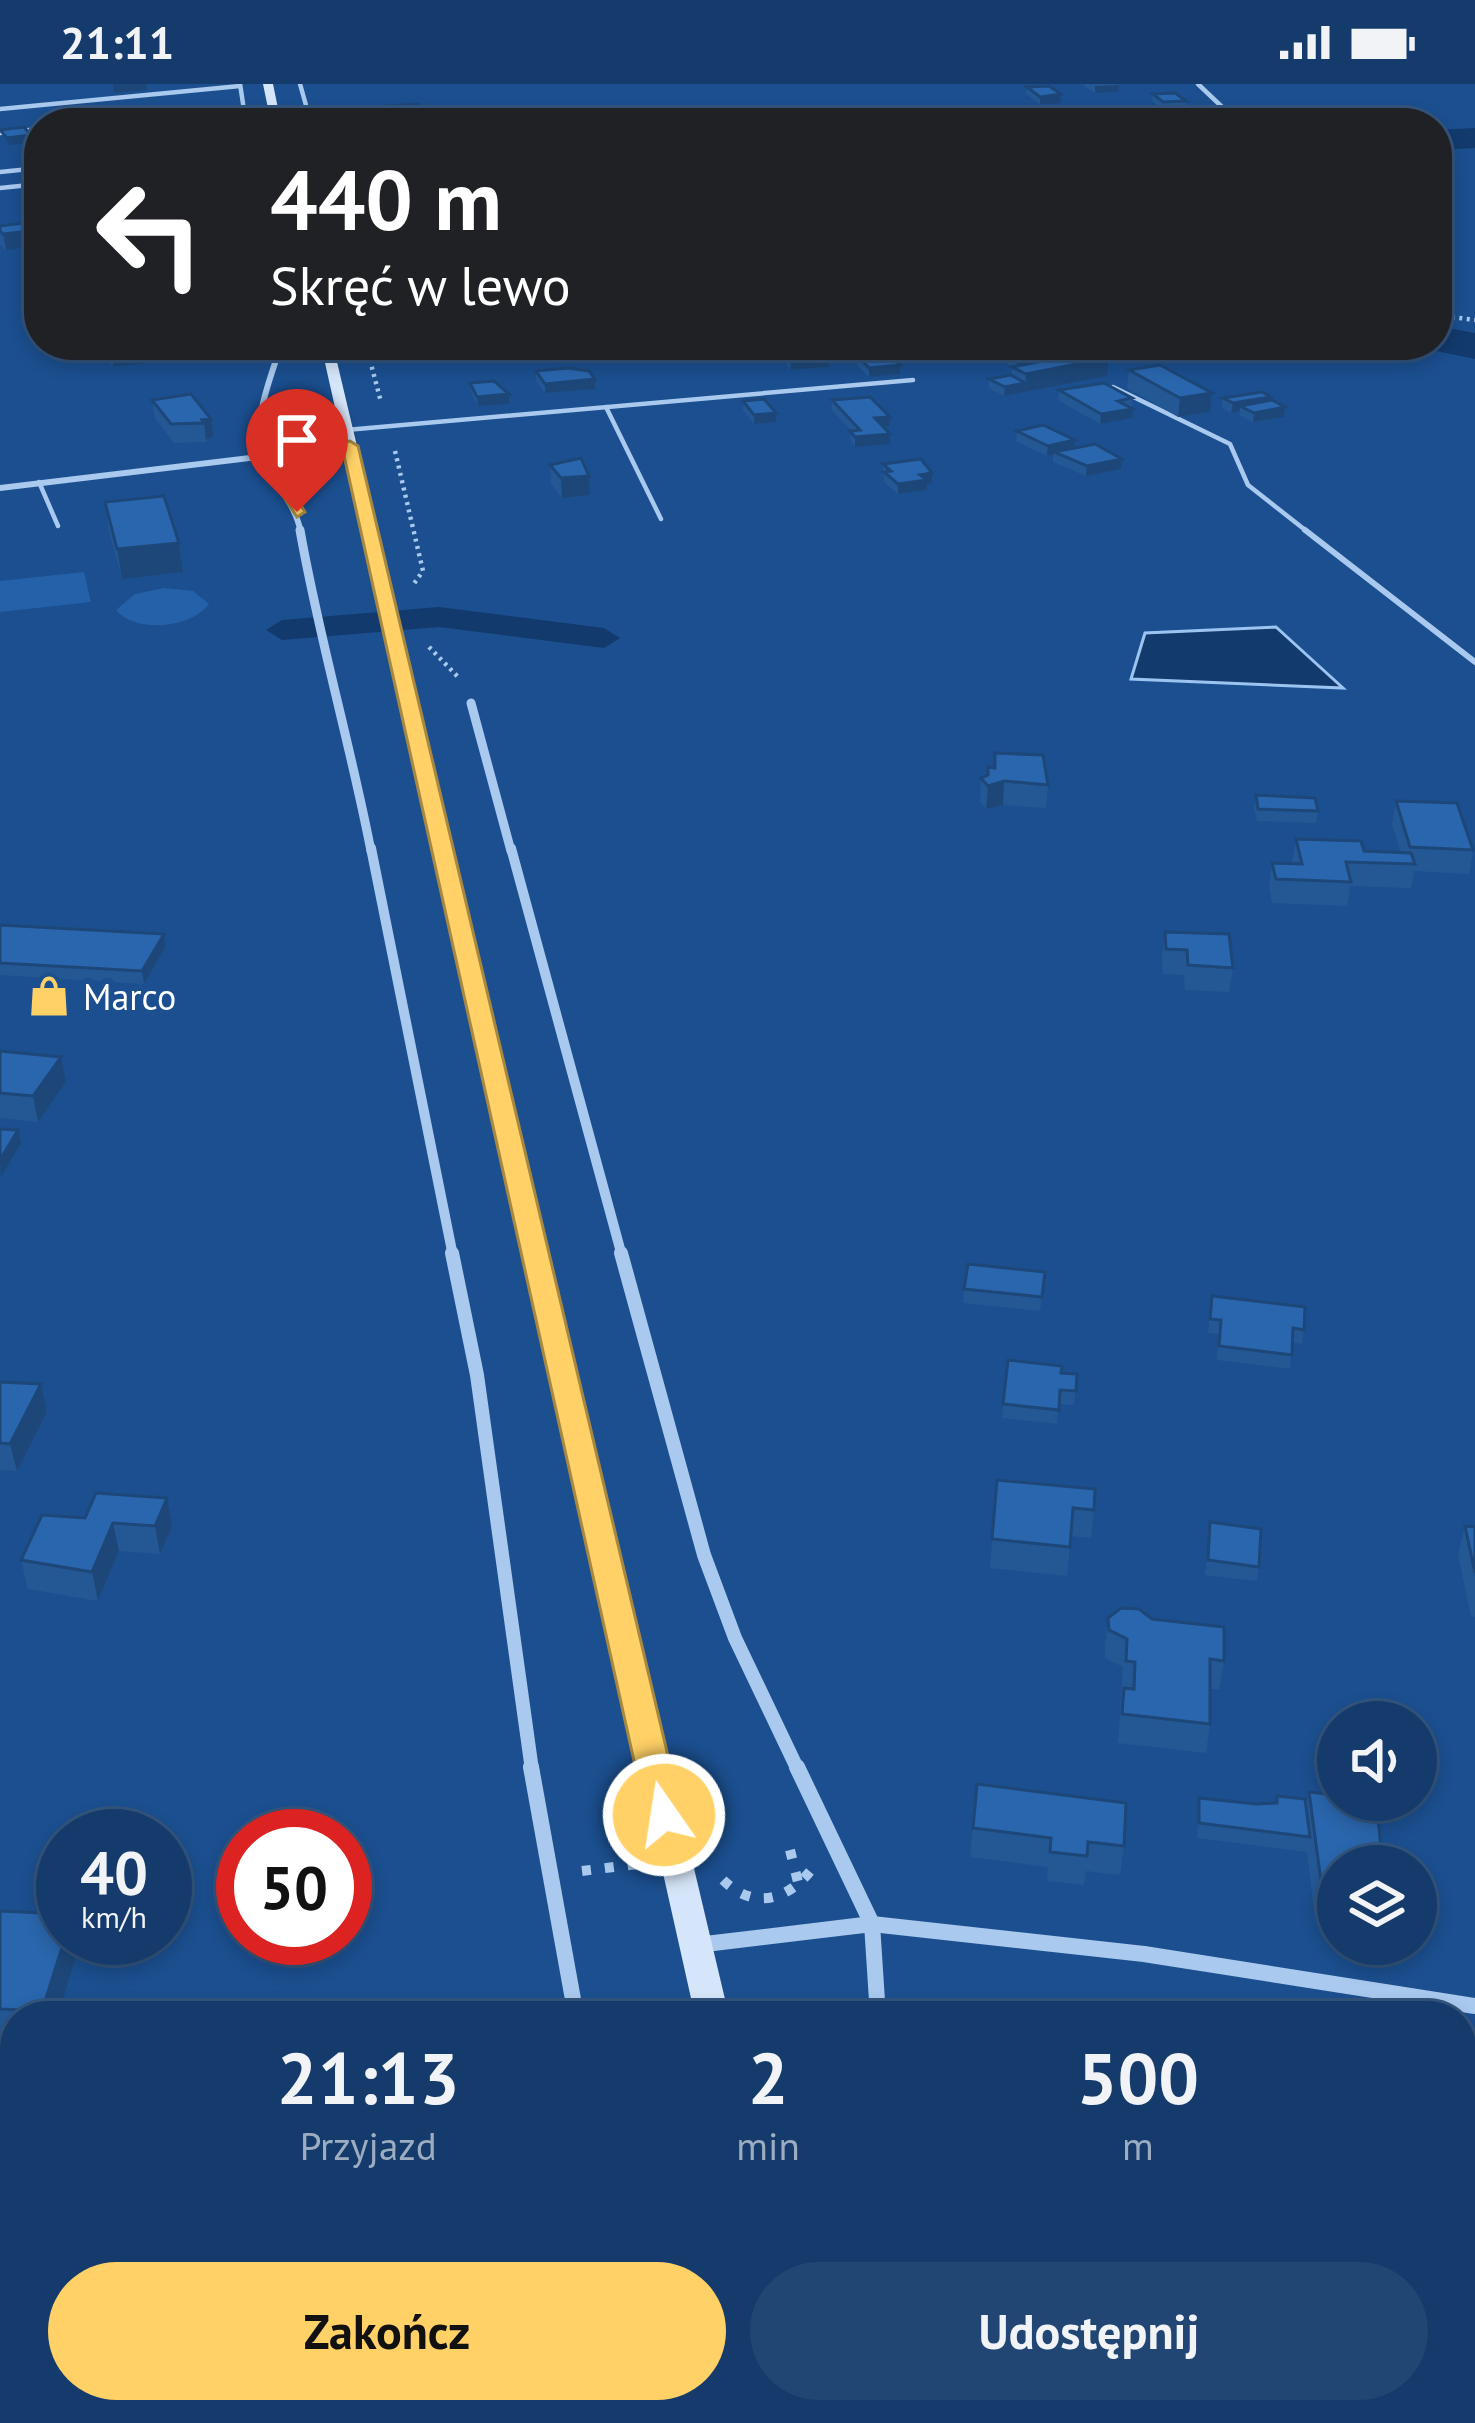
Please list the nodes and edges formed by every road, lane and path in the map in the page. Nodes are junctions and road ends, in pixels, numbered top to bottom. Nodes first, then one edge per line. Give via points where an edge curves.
1 (1198, 84) edge
2 (240, 85) edge
3 (244, 108) edge
4 (1223, 108) edge
5 (0, 109) edge
6 (276, 360) edge
7 (330, 360) edge
8 (370, 360) edge
9 (913, 380) dead end
10 (1113, 388) edge
11 (606, 407) junction
12 (388, 427) junction
13 (348, 438) junction
14 (262, 454) junction
15 (39, 482) junction
16 (0, 488) edge
17 (662, 519) dead end
18 (58, 526) dead end
19 (409, 590) dead end
20 (423, 643) dead end
21 (1475, 662) edge
22 (471, 703) joint
23 (790, 1850) dead end
24 (800, 1888) dead end
25 (872, 1924) junction
26 (696, 1945) junction
27 (573, 2001) edge
28 (709, 2001) edge
29 (877, 2001) edge
30 (1443, 2001) edge

1 - 4 street
2 - 3 street
2 - 5 lane
6 - 14 street via 263,404
7 - 13 main road
8 - 12 path
9 - 11 lane
10 - 21 lane via 1230,444 1248,485
11 - 12 lane
11 - 17 lane
12 - 13 lane
12 - 19 path via 424,572
13 - 14 street
13 - 26 main road
14 - 15 street
14 - 27 street via 297,512 477,1375 530,1760
15 - 16 street
15 - 18 lane
20 - 22 path via 454,667
22 - 25 street via 704,1555 735,1638
23 - 24 path
25 - 26 street
25 - 29 street
25 - 30 street via 1144,1954
26 - 28 main road

